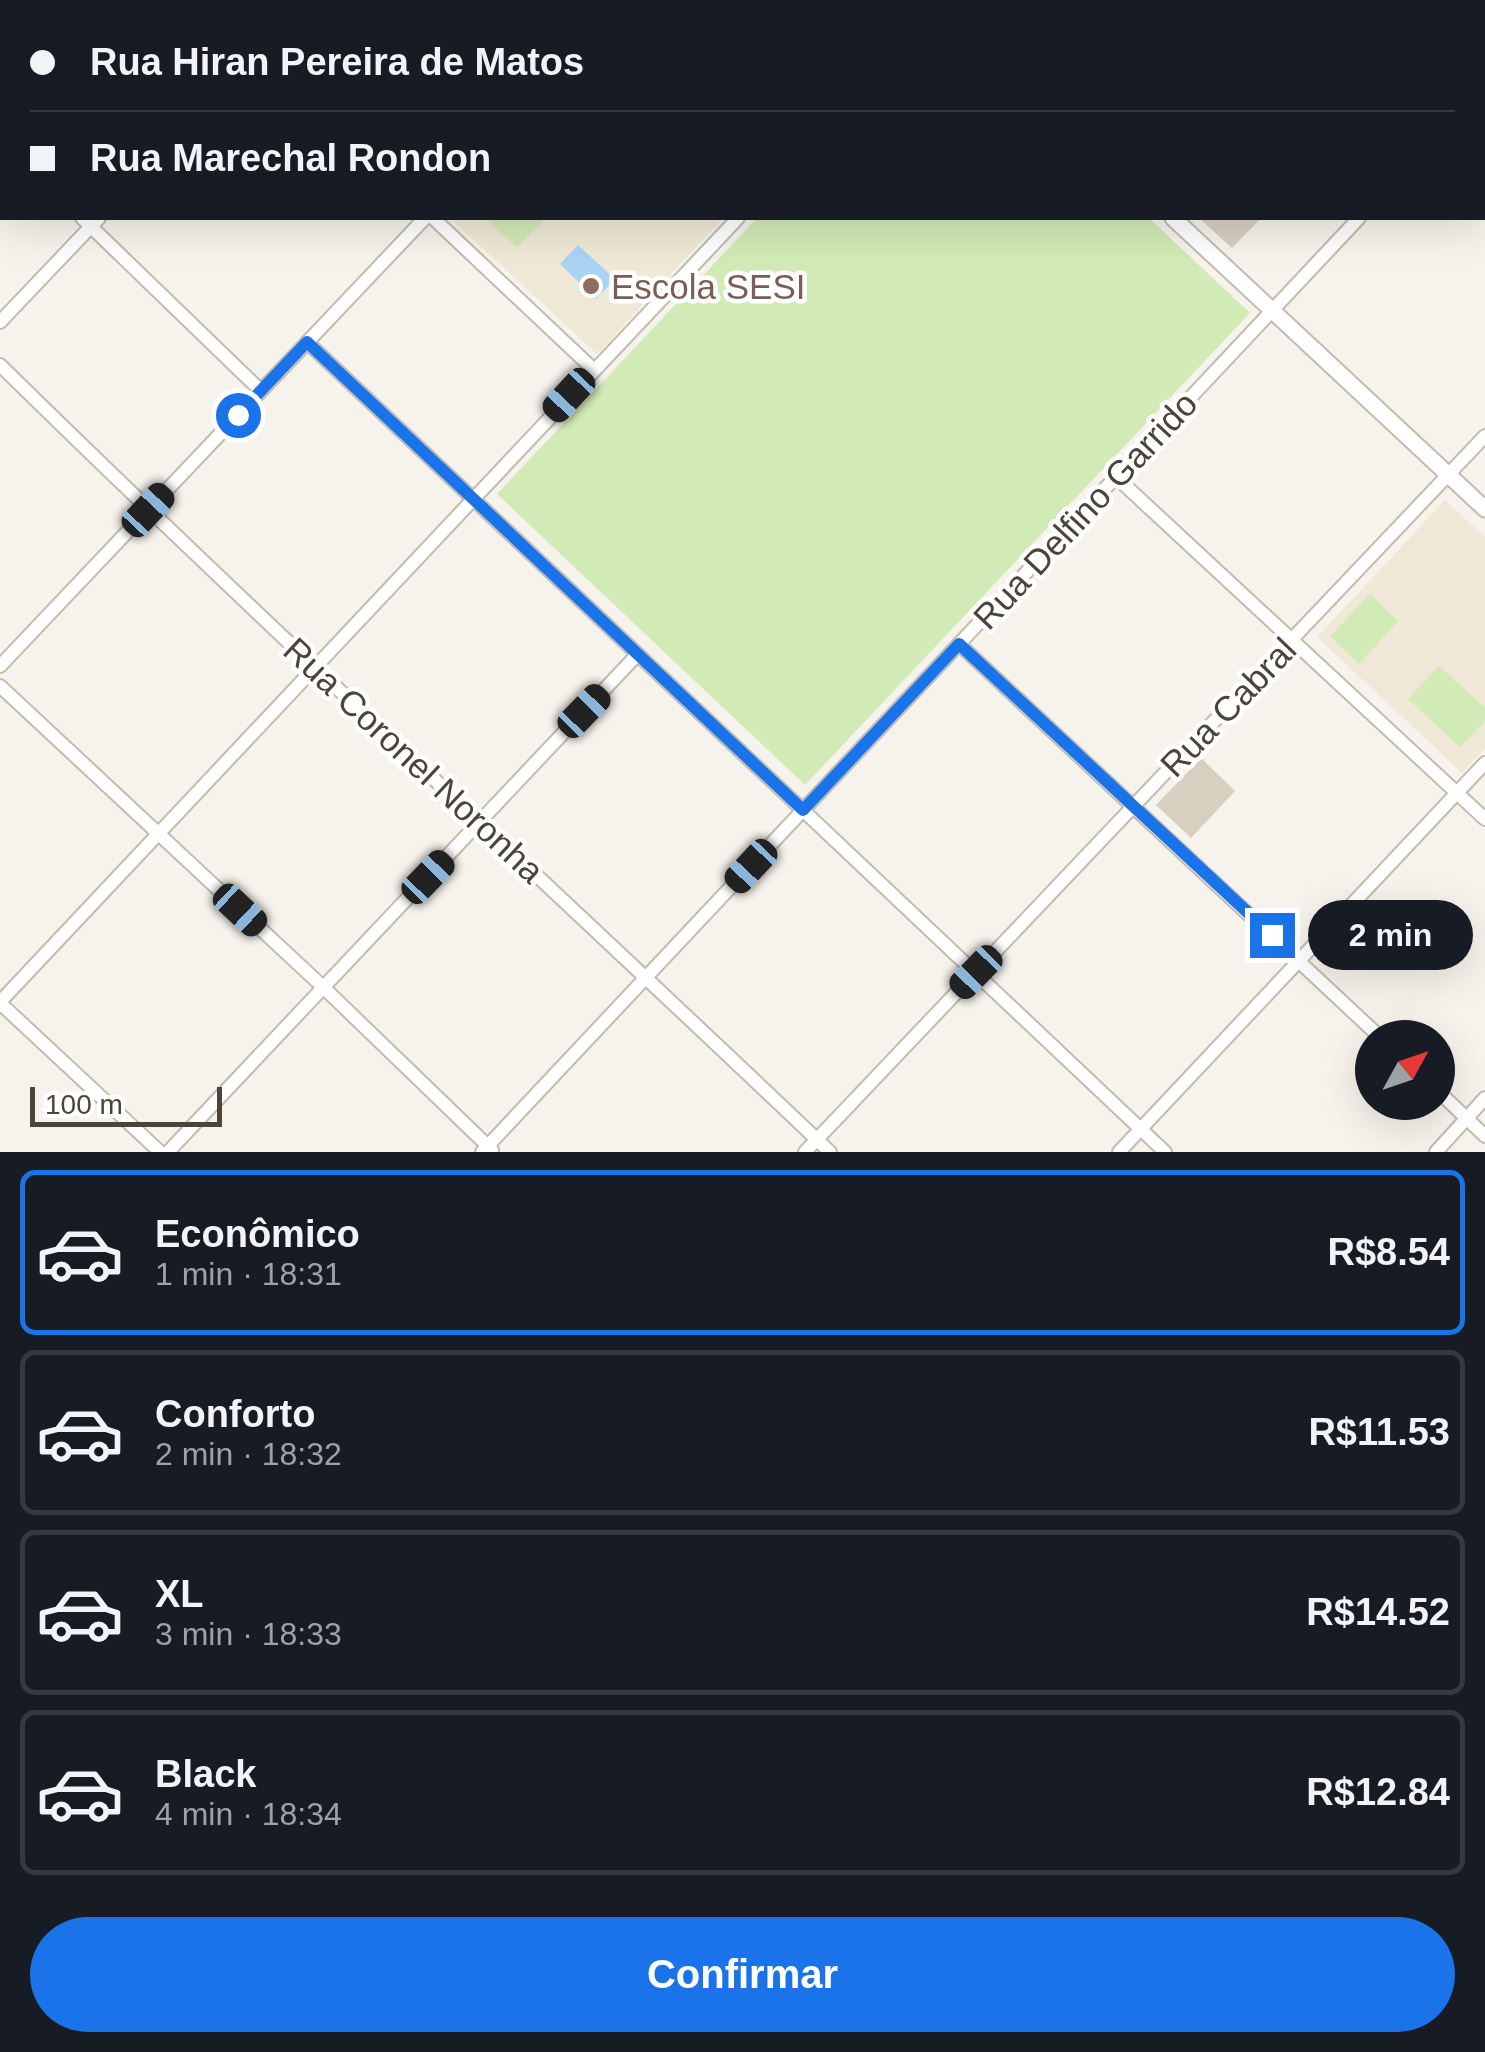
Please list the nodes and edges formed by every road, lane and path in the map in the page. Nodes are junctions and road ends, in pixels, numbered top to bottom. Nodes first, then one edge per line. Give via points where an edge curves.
1 (91, 220) edge
2 (423, 220) edge
3 (435, 220) edge
4 (736, 220) edge
5 (1175, 220) edge
6 (1357, 220) edge
7 (1272, 310) junction
8 (0, 322) edge
9 (307, 342) junction
10 (0, 365) edge
11 (593, 369) junction
12 (261, 391) junction
13 (1485, 436) edge
14 (1448, 475) junction
15 (1116, 477) junction
16 (472, 499) junction
17 (1485, 509) edge
18 (148, 510) junction
19 (1293, 639) junction
20 (959, 644) junction
21 (636, 656) junction
22 (0, 666) edge
23 (313, 667) junction
24 (0, 686) edge
25 (1485, 763) edge
26 (1457, 793) junction
27 (1134, 805) junction
28 (803, 810) junction
29 (1485, 819) edge
30 (480, 822) junction
31 (156, 833) junction
32 (1299, 961) junction
33 (976, 972) junction
34 (647, 976) junction
35 (323, 987) junction
36 (0, 1003) edge
37 (1361, 1020) edge
38 (1485, 1098) edge
39 (1455, 1107) edge
40 (1466, 1118) junction
41 (1141, 1129) junction
42 (1485, 1136) edge
43 (817, 1140) junction
44 (488, 1150) edge
45 (160, 1152) edge
46 (168, 1152) edge
47 (805, 1152) edge
48 (830, 1152) edge
49 (1120, 1152) edge
50 (1165, 1152) edge
51 (1436, 1152) edge

1 - 8 street
1 - 12 street
2 - 9 street
3 - 11 street
4 - 11 street
5 - 7 street
6 - 7 street, Rua Delfino Garrido
7 - 14 street
7 - 15 street, Rua Delfino Garrido
9 - 12 street
9 - 16 street
10 - 18 street, Rua Coronel Noronha
11 - 16 street
12 - 18 street
13 - 14 street, Rua Cabral
14 - 17 street
14 - 19 street, Rua Cabral
15 - 19 street
15 - 20 street, Rua Delfino Garrido
16 - 21 street
16 - 23 street
18 - 22 street
18 - 23 street, Rua Coronel Noronha
19 - 26 street
19 - 27 street, Rua Cabral
20 - 27 street
20 - 28 street, Rua Delfino Garrido
21 - 28 street
21 - 30 street
23 - 30 street, Rua Coronel Noronha
23 - 31 street
24 - 31 street
25 - 26 street
26 - 29 street
26 - 32 street
27 - 32 street
27 - 33 street, Rua Cabral
28 - 33 street
28 - 34 street, Rua Delfino Garrido
30 - 34 street, Rua Coronel Noronha
30 - 35 street
31 - 35 street
31 - 36 street
32 - 37 street
32 - 41 street
33 - 41 street
33 - 43 street, Rua Cabral
34 - 43 street, Rua Coronel Noronha
34 - 44 street, Rua Delfino Garrido
35 - 44 street
35 - 46 street
36 - 45 street
38 - 40 street
39 - 40 street
40 - 42 street
40 - 51 street
41 - 49 street
41 - 50 street
43 - 47 street, Rua Cabral
43 - 48 street, Rua Coronel Noronha

